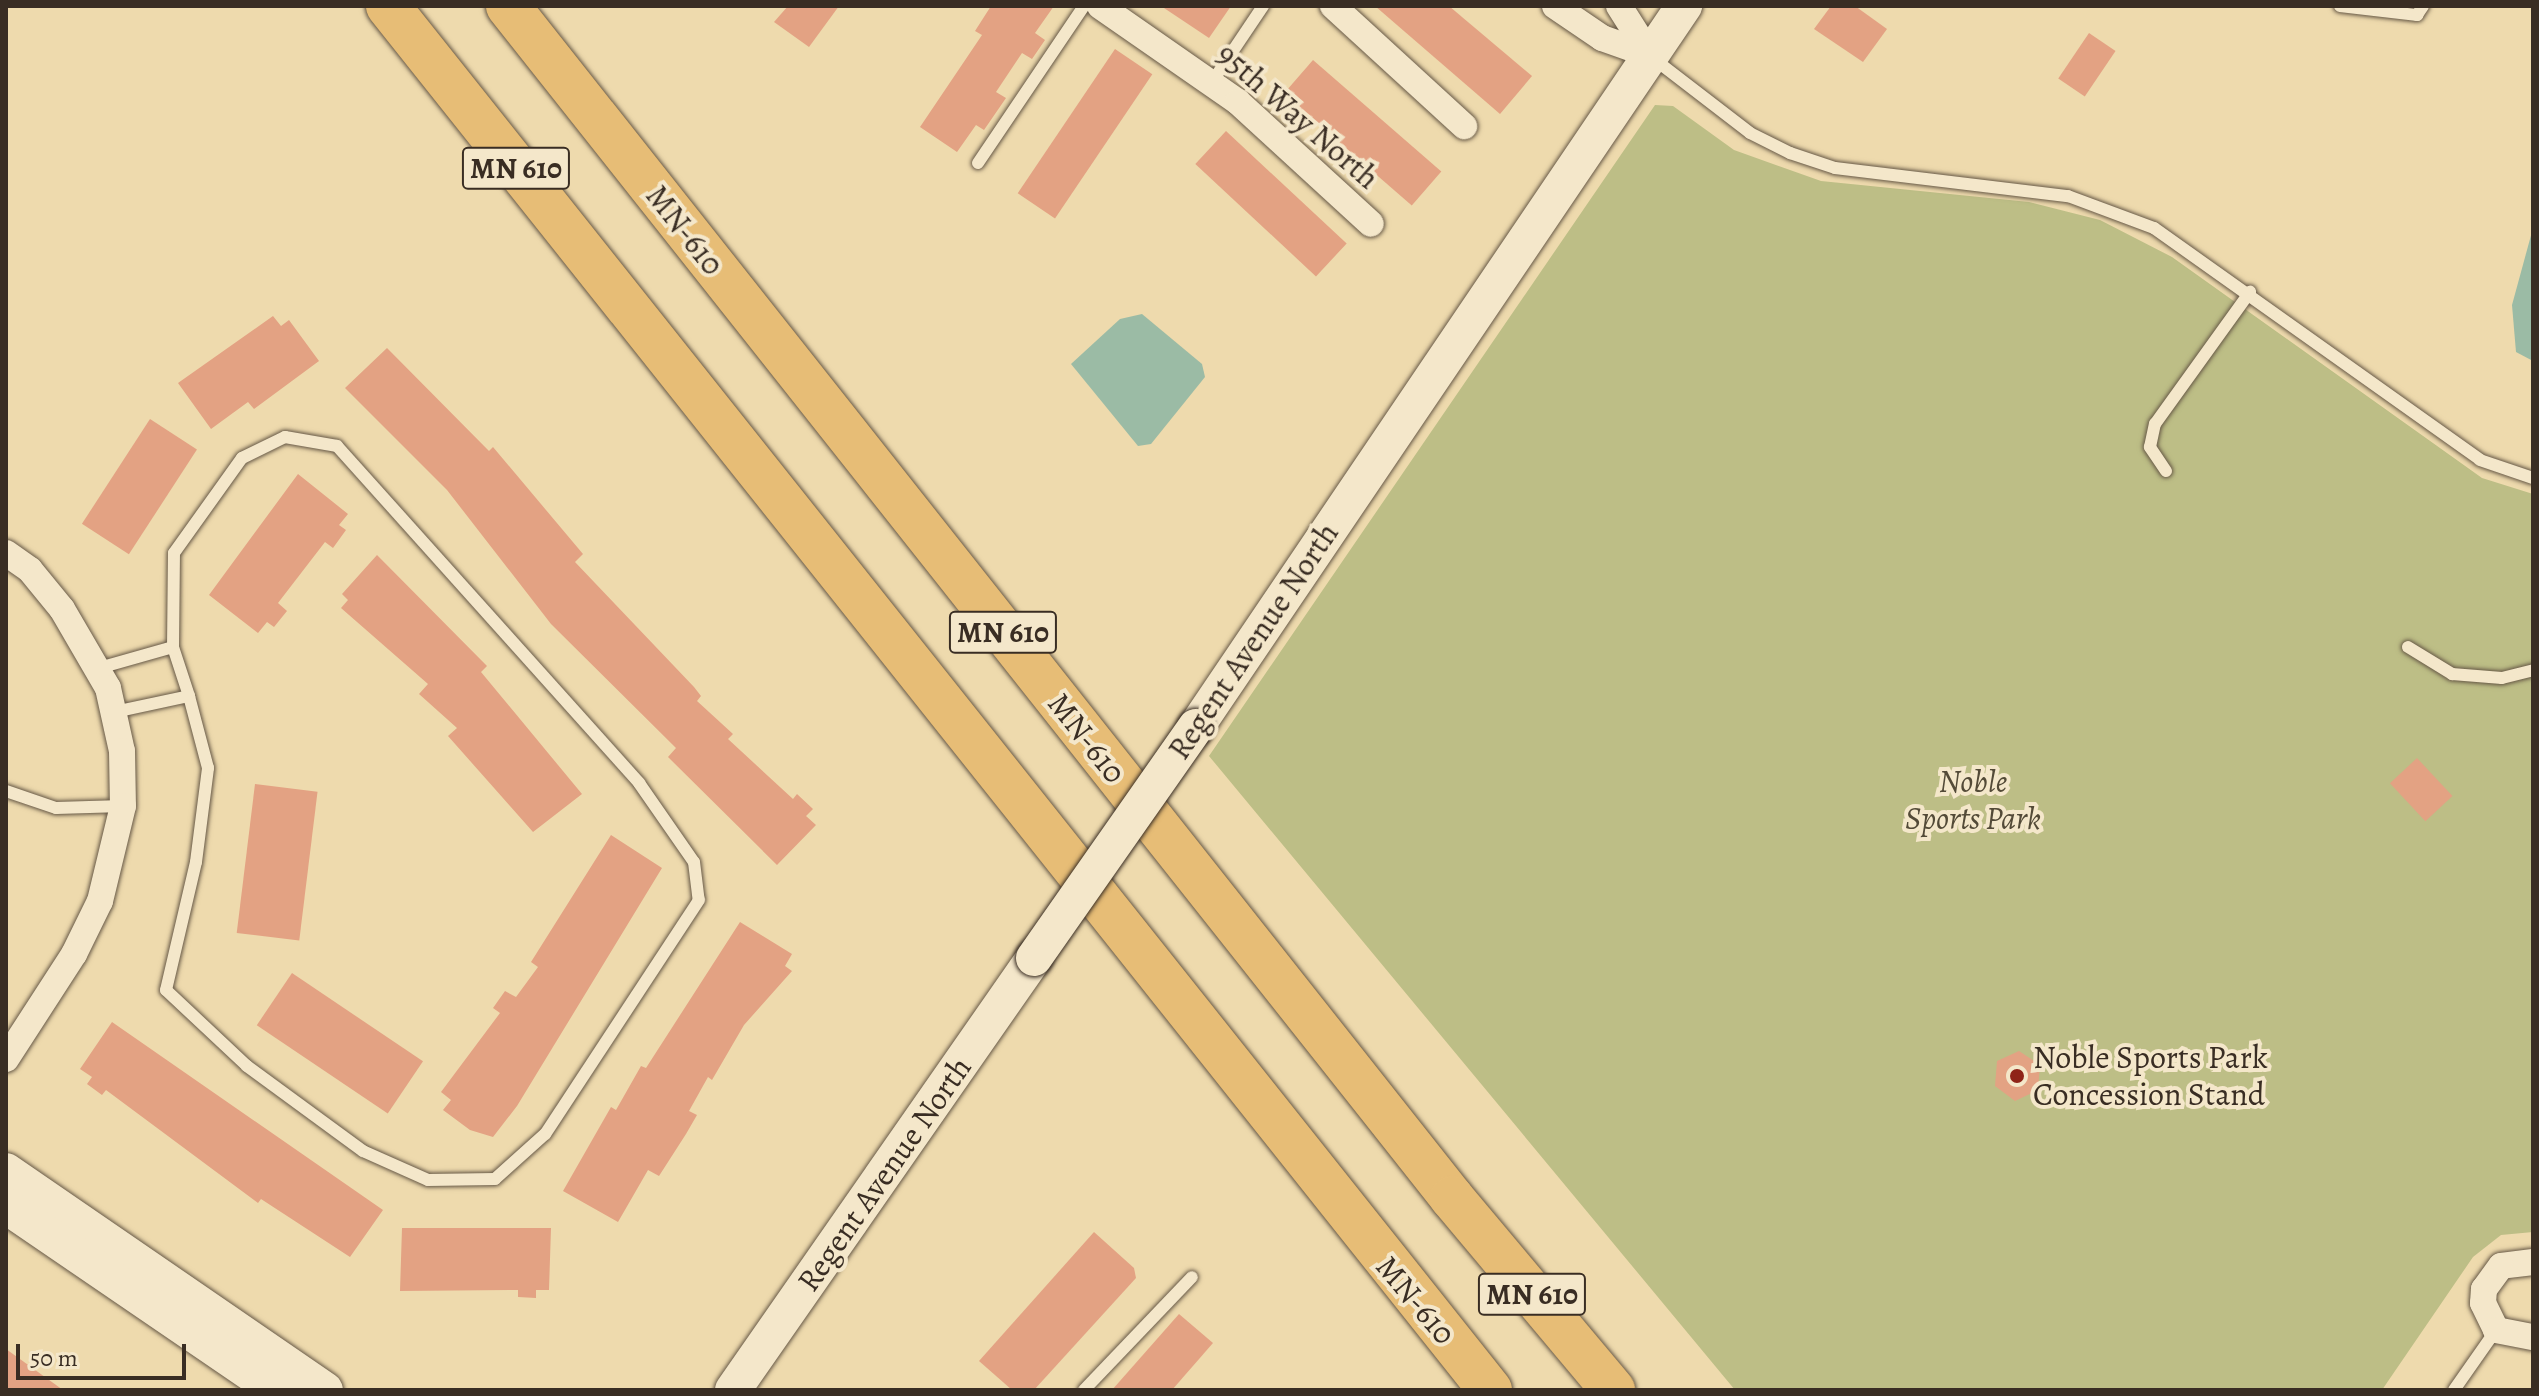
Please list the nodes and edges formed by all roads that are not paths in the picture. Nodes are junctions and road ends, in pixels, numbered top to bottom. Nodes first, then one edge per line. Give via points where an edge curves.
1 (354, 6) edge
2 (388, 6) edge
3 (508, 6) edge
4 (516, 6) edge
5 (1084, 6) edge
6 (1100, 6) edge
7 (1263, 6) edge
8 (1333, 6) edge
9 (1555, 6) edge
10 (1619, 6) edge
11 (1684, 6) edge
12 (2340, 6) edge
13 (2423, 6) edge
14 (1650, 55) junction
15 (554, 64) junction
16 (1212, 82) junction
17 (1464, 126) dead end
18 (978, 163) dead end
19 (1371, 224) dead end
20 (2250, 292) junction
21 (644, 330) junction
22 (2166, 471) dead end
23 (2533, 478) edge
24 (6, 553) edge
25 (173, 647) junction
26 (2408, 647) dead end
27 (99, 668) junction
28 (2533, 670) edge
29 (189, 696) junction
30 (114, 712) junction
31 (6, 791) edge
32 (123, 806) junction
33 (6, 1059) edge
34 (6, 1171) edge
35 (1452, 1198) junction
36 (6, 1206) edge
37 (2533, 1262) edge
38 (1192, 1277) dead end
39 (2496, 1330) junction
40 (2533, 1337) edge
41 (276, 1390) edge
42 (325, 1390) edge
43 (733, 1390) edge
44 (1084, 1390) edge
45 (1490, 1390) edge
46 (1613, 1390) edge
47 (1634, 1390) edge
48 (2454, 1390) edge

1 - 21 highway
2 - 21 highway, MN-610 / MN 610
3 - 15 highway, MN-610 / MN 610
4 - 15 highway
5 - 18 lane
6 - 16 street, 95th Way North
7 - 16 lane
8 - 17 street
9 - 14 street via 1602,38
10 - 14 street
11 - 14 street, Regent Avenue North
12 - 13 lane via 2417,15
14 - 20 lane via 1707,103 1790,153 1835,168 2068,196 2154,228
14 - 43 street, Regent Avenue North, bridge via 1196,727
15 - 35 highway, MN-610 / MN 610
16 - 19 street, 95th Way North
20 - 22 lane via 2155,424 2150,447
20 - 23 lane via 2480,460
21 - 45 highway, MN-610 / MN 610
24 - 27 street via 30,570 62,609
25 - 27 lane
25 - 29 lane
25 - 29 lane via 174,553 242,458 285,437 337,446 639,783 694,862 699,900 669,952 545,1134 495,1179 428,1180 363,1151 247,1066 166,990 196,862 208,768
26 - 28 lane via 2452,674 2502,678
27 - 30 street
29 - 30 lane
30 - 32 street
31 - 32 lane via 56,808
32 - 33 street via 100,901 74,954
34 - 42 street
35 - 46 highway, MN-610 / MN 610
35 - 47 highway
36 - 41 street
37 - 39 street via 2501,1266 2484,1289 2486,1318
38 - 44 lane
39 - 40 street
39 - 48 lane

